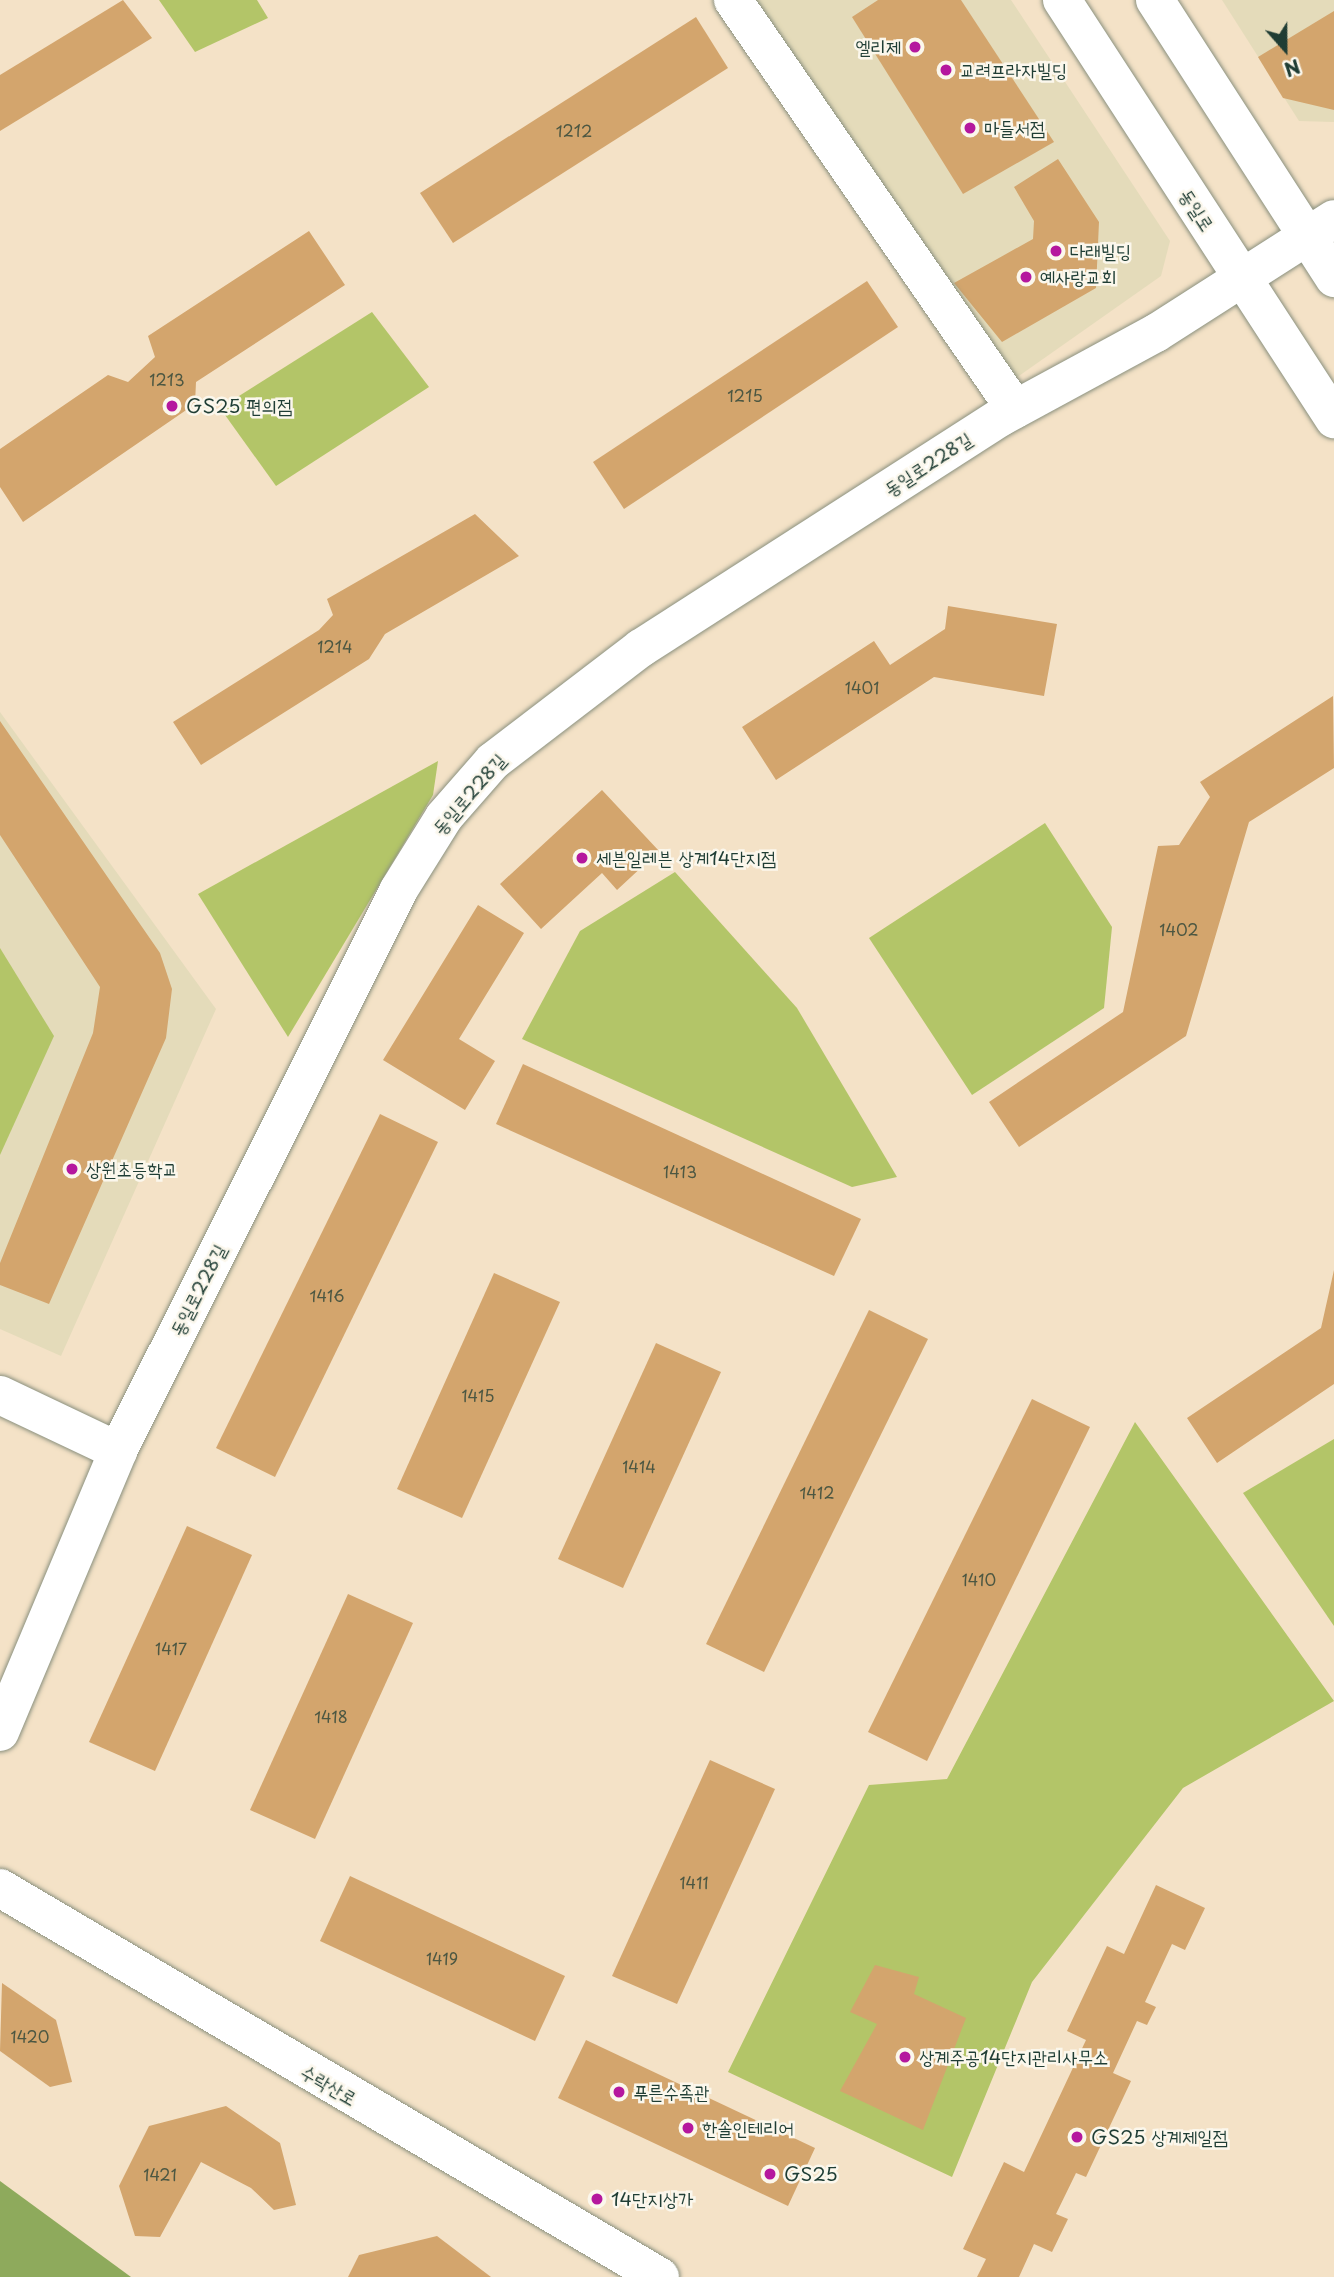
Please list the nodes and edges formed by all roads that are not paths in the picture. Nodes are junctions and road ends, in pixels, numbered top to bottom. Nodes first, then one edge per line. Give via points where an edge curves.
1 (733, 0) edge
2 (1062, 0) edge
3 (1155, 0) edge
4 (1320, 227) edge
5 (1241, 278) junction
6 (1334, 278) edge
7 (1015, 409) junction
8 (1334, 419) edge
9 (0, 1395) edge
10 (118, 1451) junction
11 (0, 1732) edge
12 (0, 1888) edge
13 (660, 2277) edge

1 - 7 street
2 - 5 street, 동일로
3 - 4 street
4 - 5 street, 동일로228길
4 - 6 street
5 - 7 street, 동일로228길
5 - 8 street, 동일로
7 - 10 street, 동일로228길 via 597,678 493,761 444,817 398,891
9 - 10 street
10 - 11 street, 동일로228길
12 - 13 street, 수락산로

